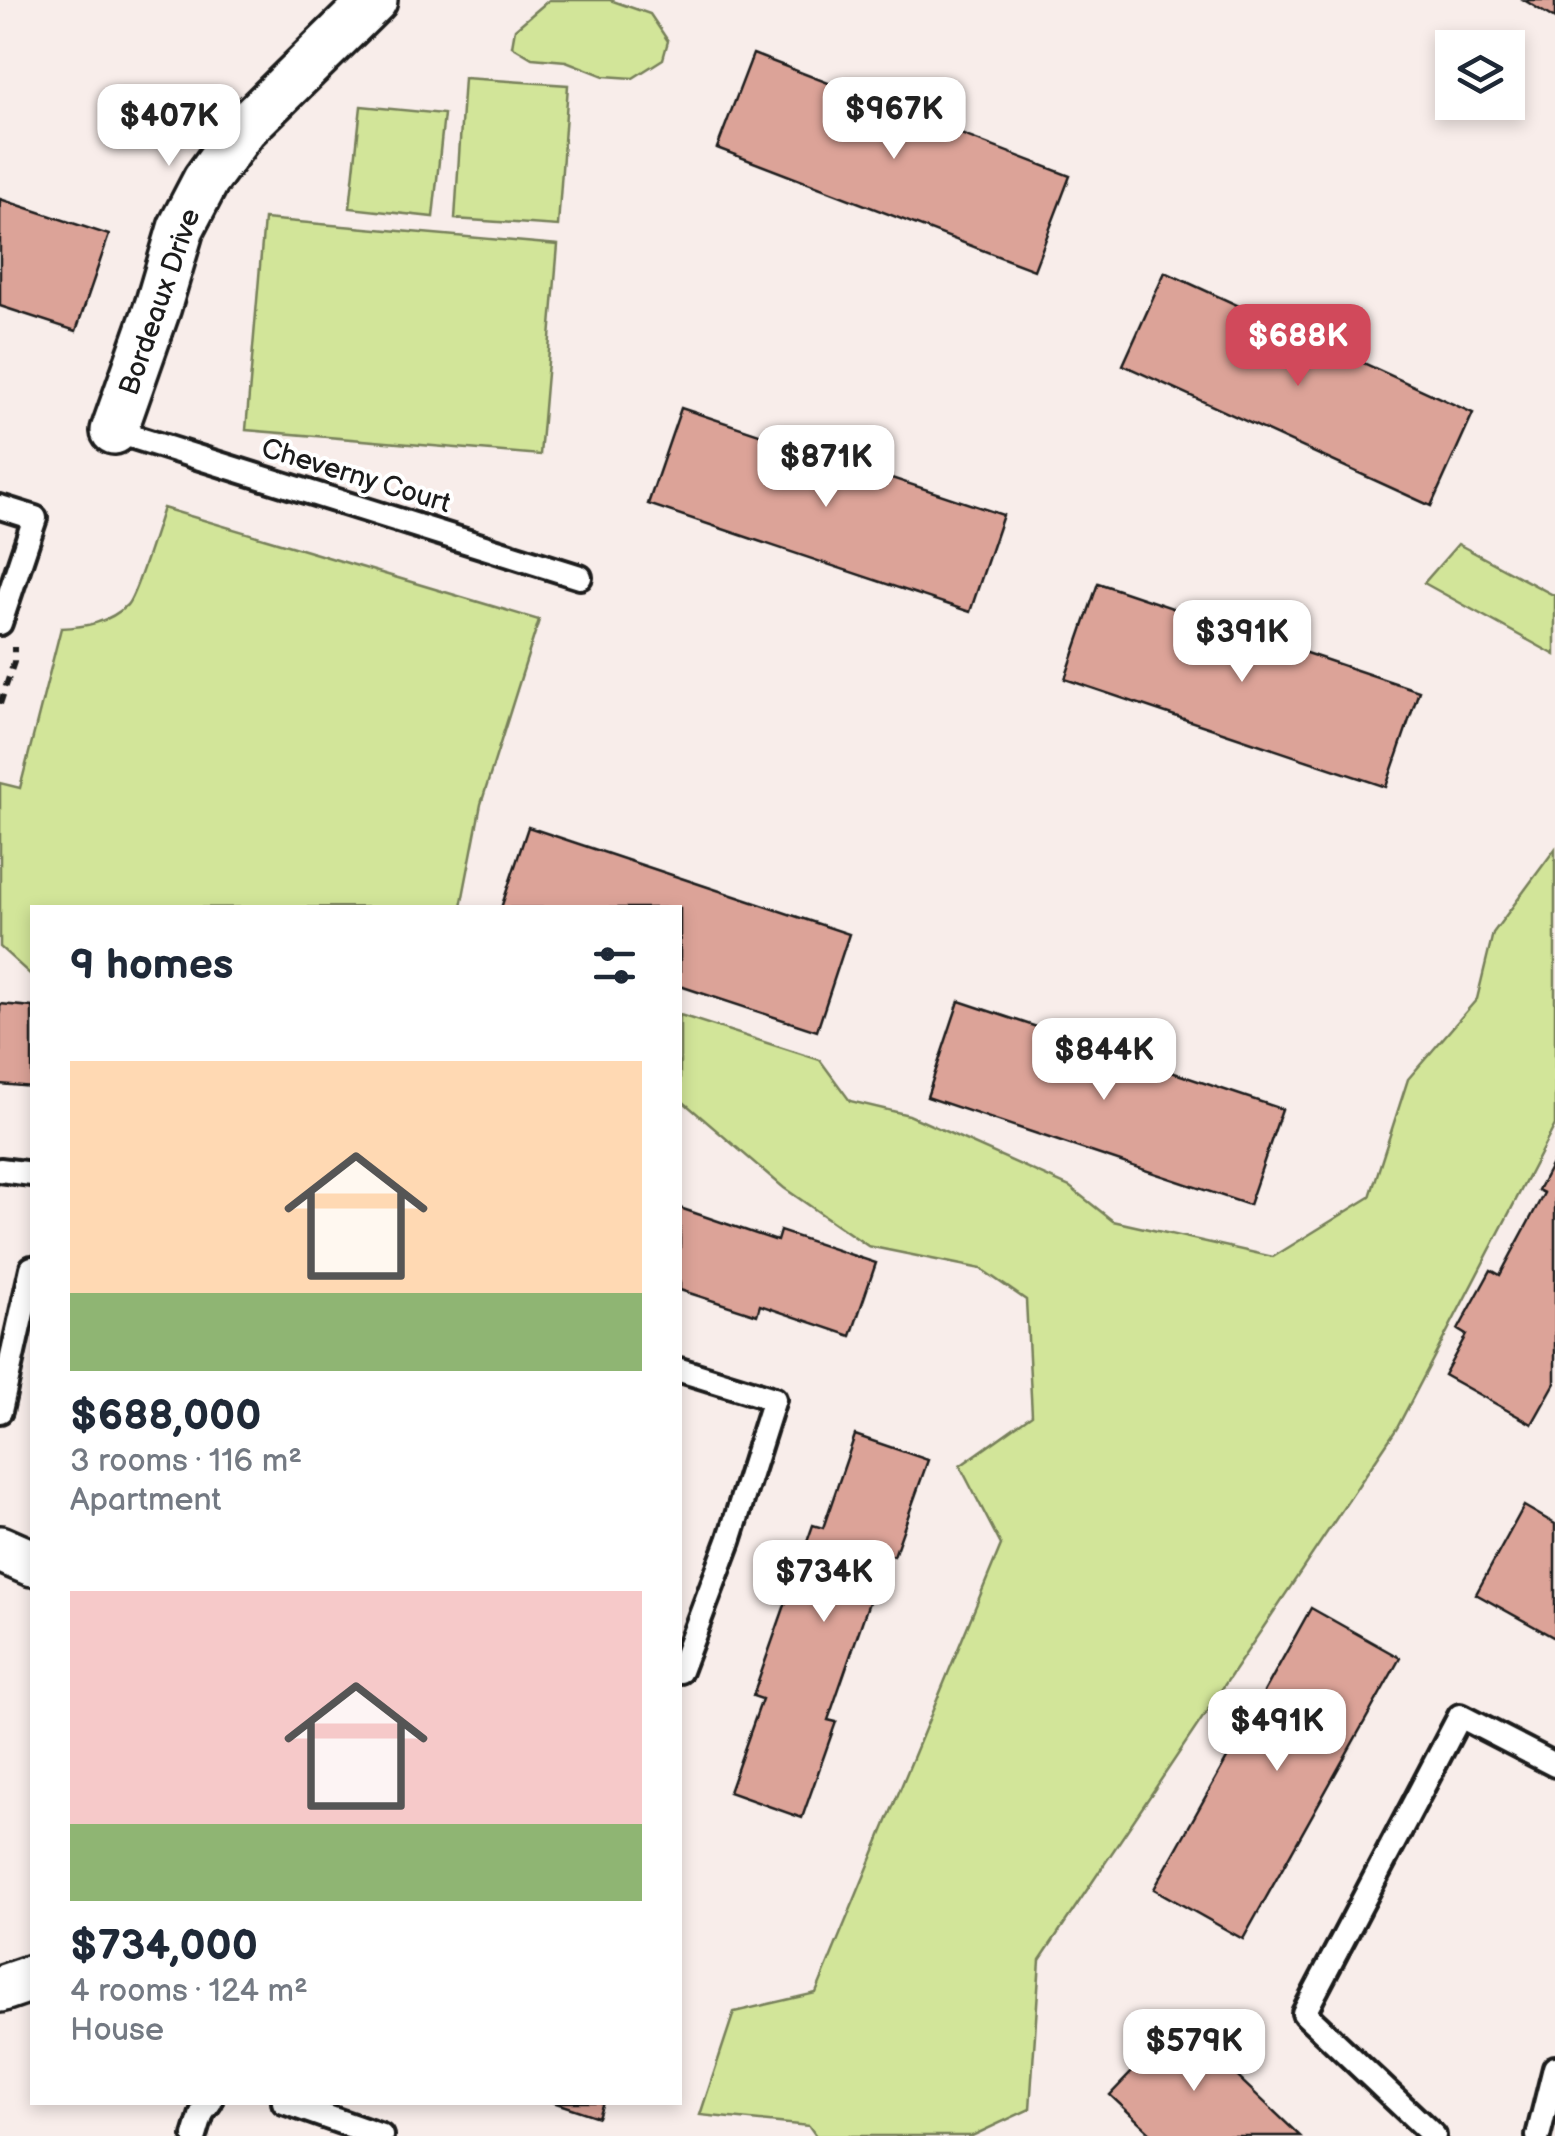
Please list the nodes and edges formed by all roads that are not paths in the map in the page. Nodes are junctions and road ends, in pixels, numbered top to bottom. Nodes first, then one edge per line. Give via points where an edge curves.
1 (374, 0) edge
2 (114, 432) joint
3 (0, 507) edge
4 (580, 577) dead end
5 (2, 618) edge
6 (0, 1170) edge
7 (30, 1174) edge
8 (30, 1277) edge
9 (682, 1371) edge
10 (0, 1411) edge
11 (0, 1550) edge
12 (30, 1562) edge
13 (682, 1666) edge
14 (1555, 1765) edge
15 (30, 1979) edge
16 (0, 1988) edge
17 (1555, 2068) edge
18 (292, 2105) edge
19 (380, 2136) edge
20 (1434, 2136) edge
21 (1538, 2136) edge

1 - 2 street, Bordeaux Drive via 244,128 206,180 181,228
2 - 4 lane, Cheverny Court
3 - 5 lane via 35,518
6 - 7 lane
8 - 10 lane
9 - 13 lane via 774,1399
11 - 12 street
14 - 20 lane via 1460,1716 1304,2012
15 - 16 street
17 - 21 lane
18 - 19 lane

